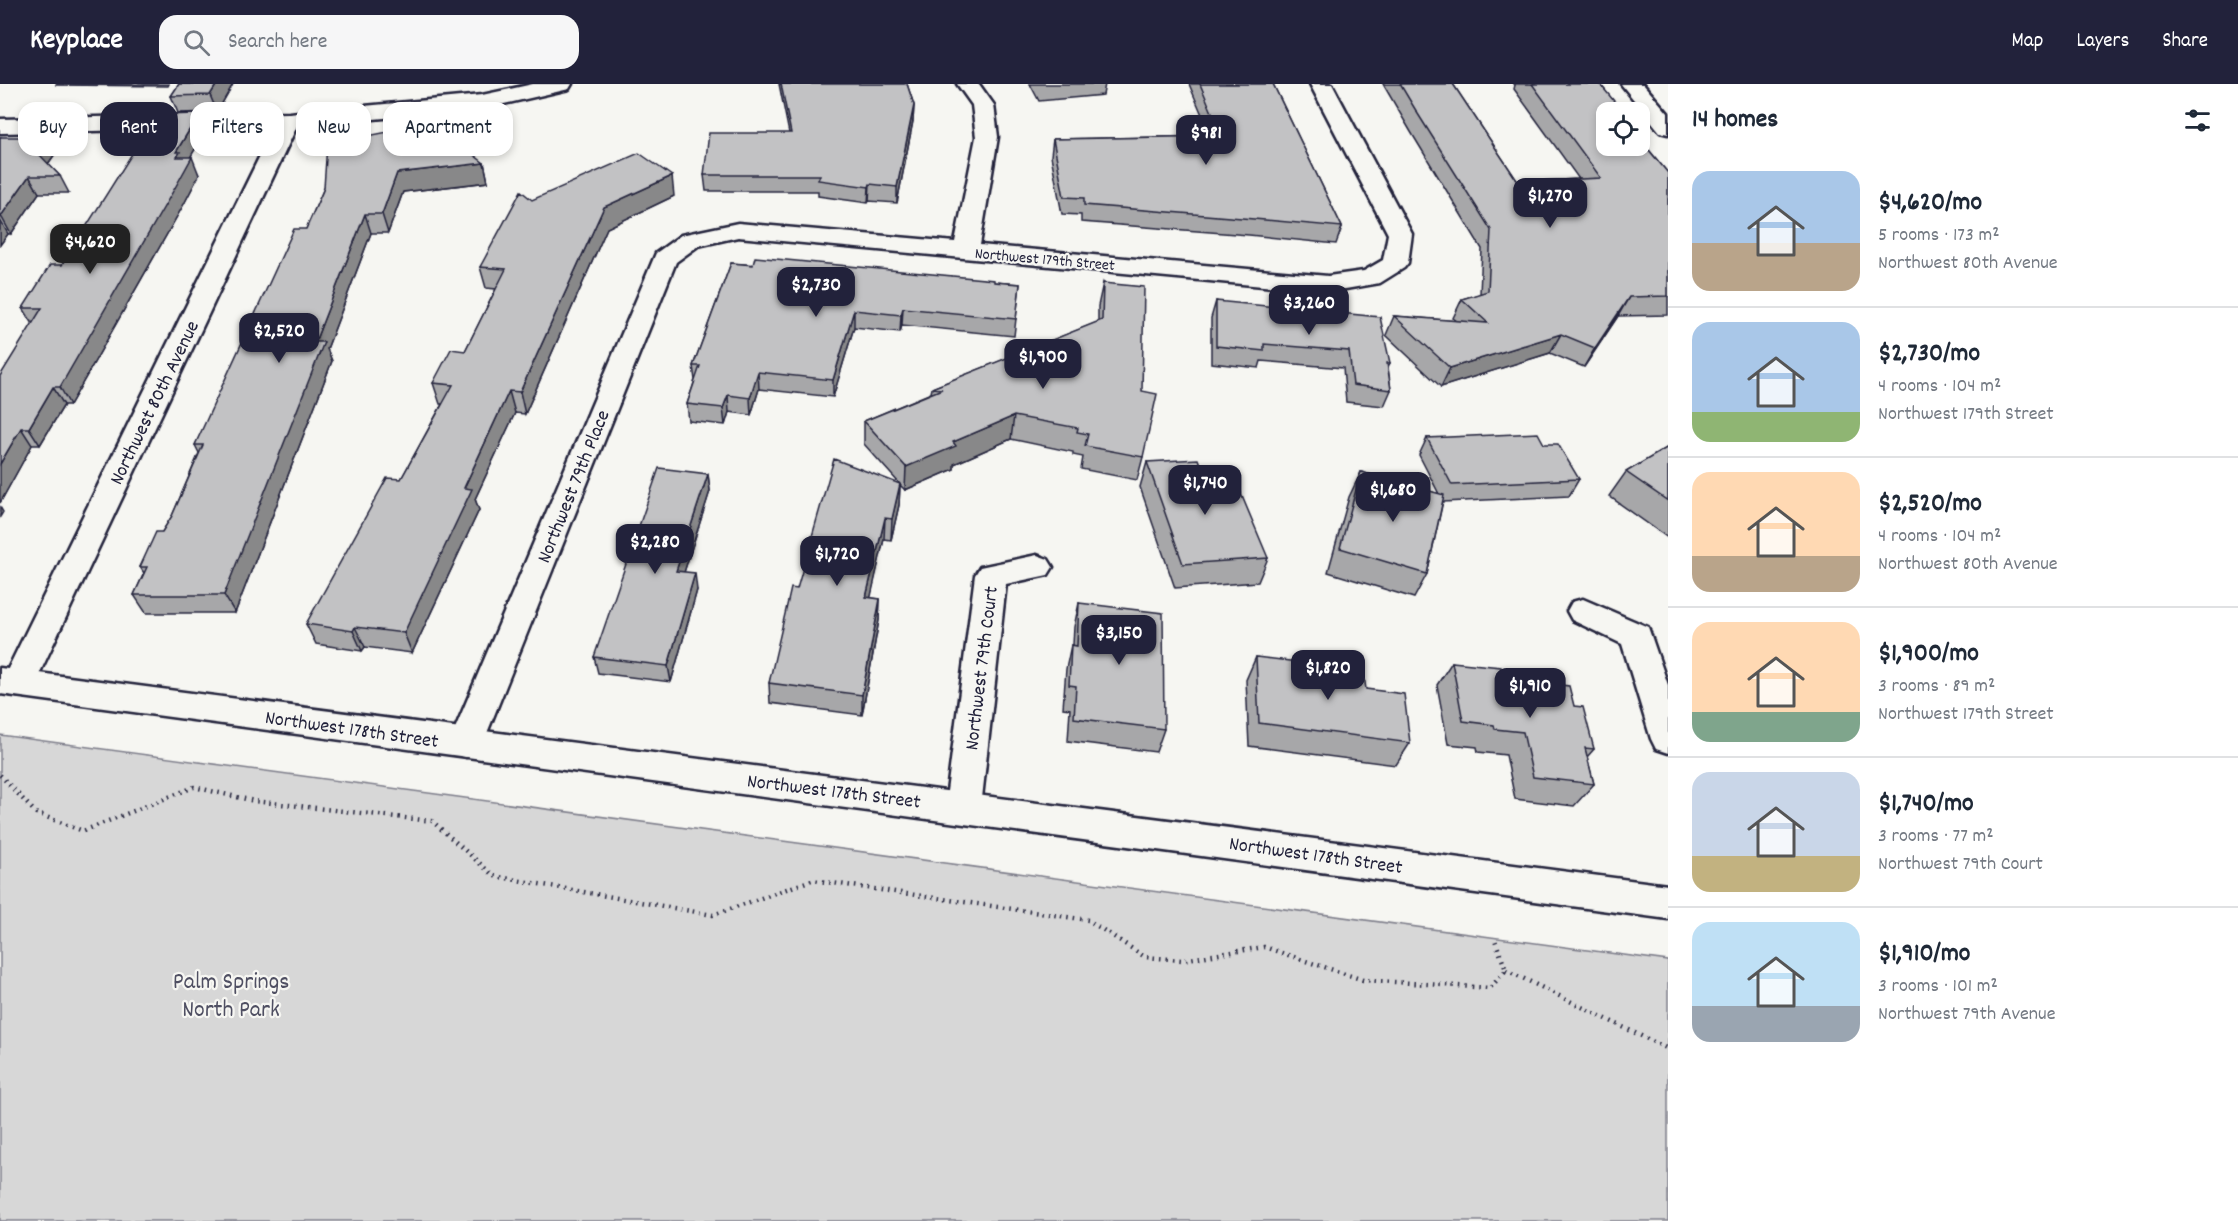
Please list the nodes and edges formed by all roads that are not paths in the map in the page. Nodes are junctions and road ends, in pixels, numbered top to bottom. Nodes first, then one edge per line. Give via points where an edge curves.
1 (561, 84) edge
2 (968, 84) edge
3 (1321, 84) edge
4 (1632, 84) edge
5 (288, 120) junction
6 (0, 126) edge
7 (1668, 127) edge
8 (690, 240) joint
9 (966, 251) junction
10 (1037, 567) dead end
11 (1583, 611) dead end
12 (9, 682) edge
13 (1668, 739) edge
14 (466, 743) junction
15 (963, 807) junction
16 (1668, 902) edge

1 - 5 street via 482,102
2 - 9 street via 983,105 987,137
3 - 9 street, Northwest 179th Street via 1400,234 1395,263 1371,279 1328,284
4 - 7 street
5 - 6 street
5 - 12 street, Northwest 80th Avenue
8 - 9 street, Northwest 179th Street via 738,230
8 - 14 street, Northwest 79th Place via 665,258
10 - 15 street, Northwest 79th Court via 991,575
11 - 13 street via 1636,636
12 - 14 street, Northwest 178th Street
14 - 15 street, Northwest 178th Street
15 - 16 street, Northwest 178th Street

